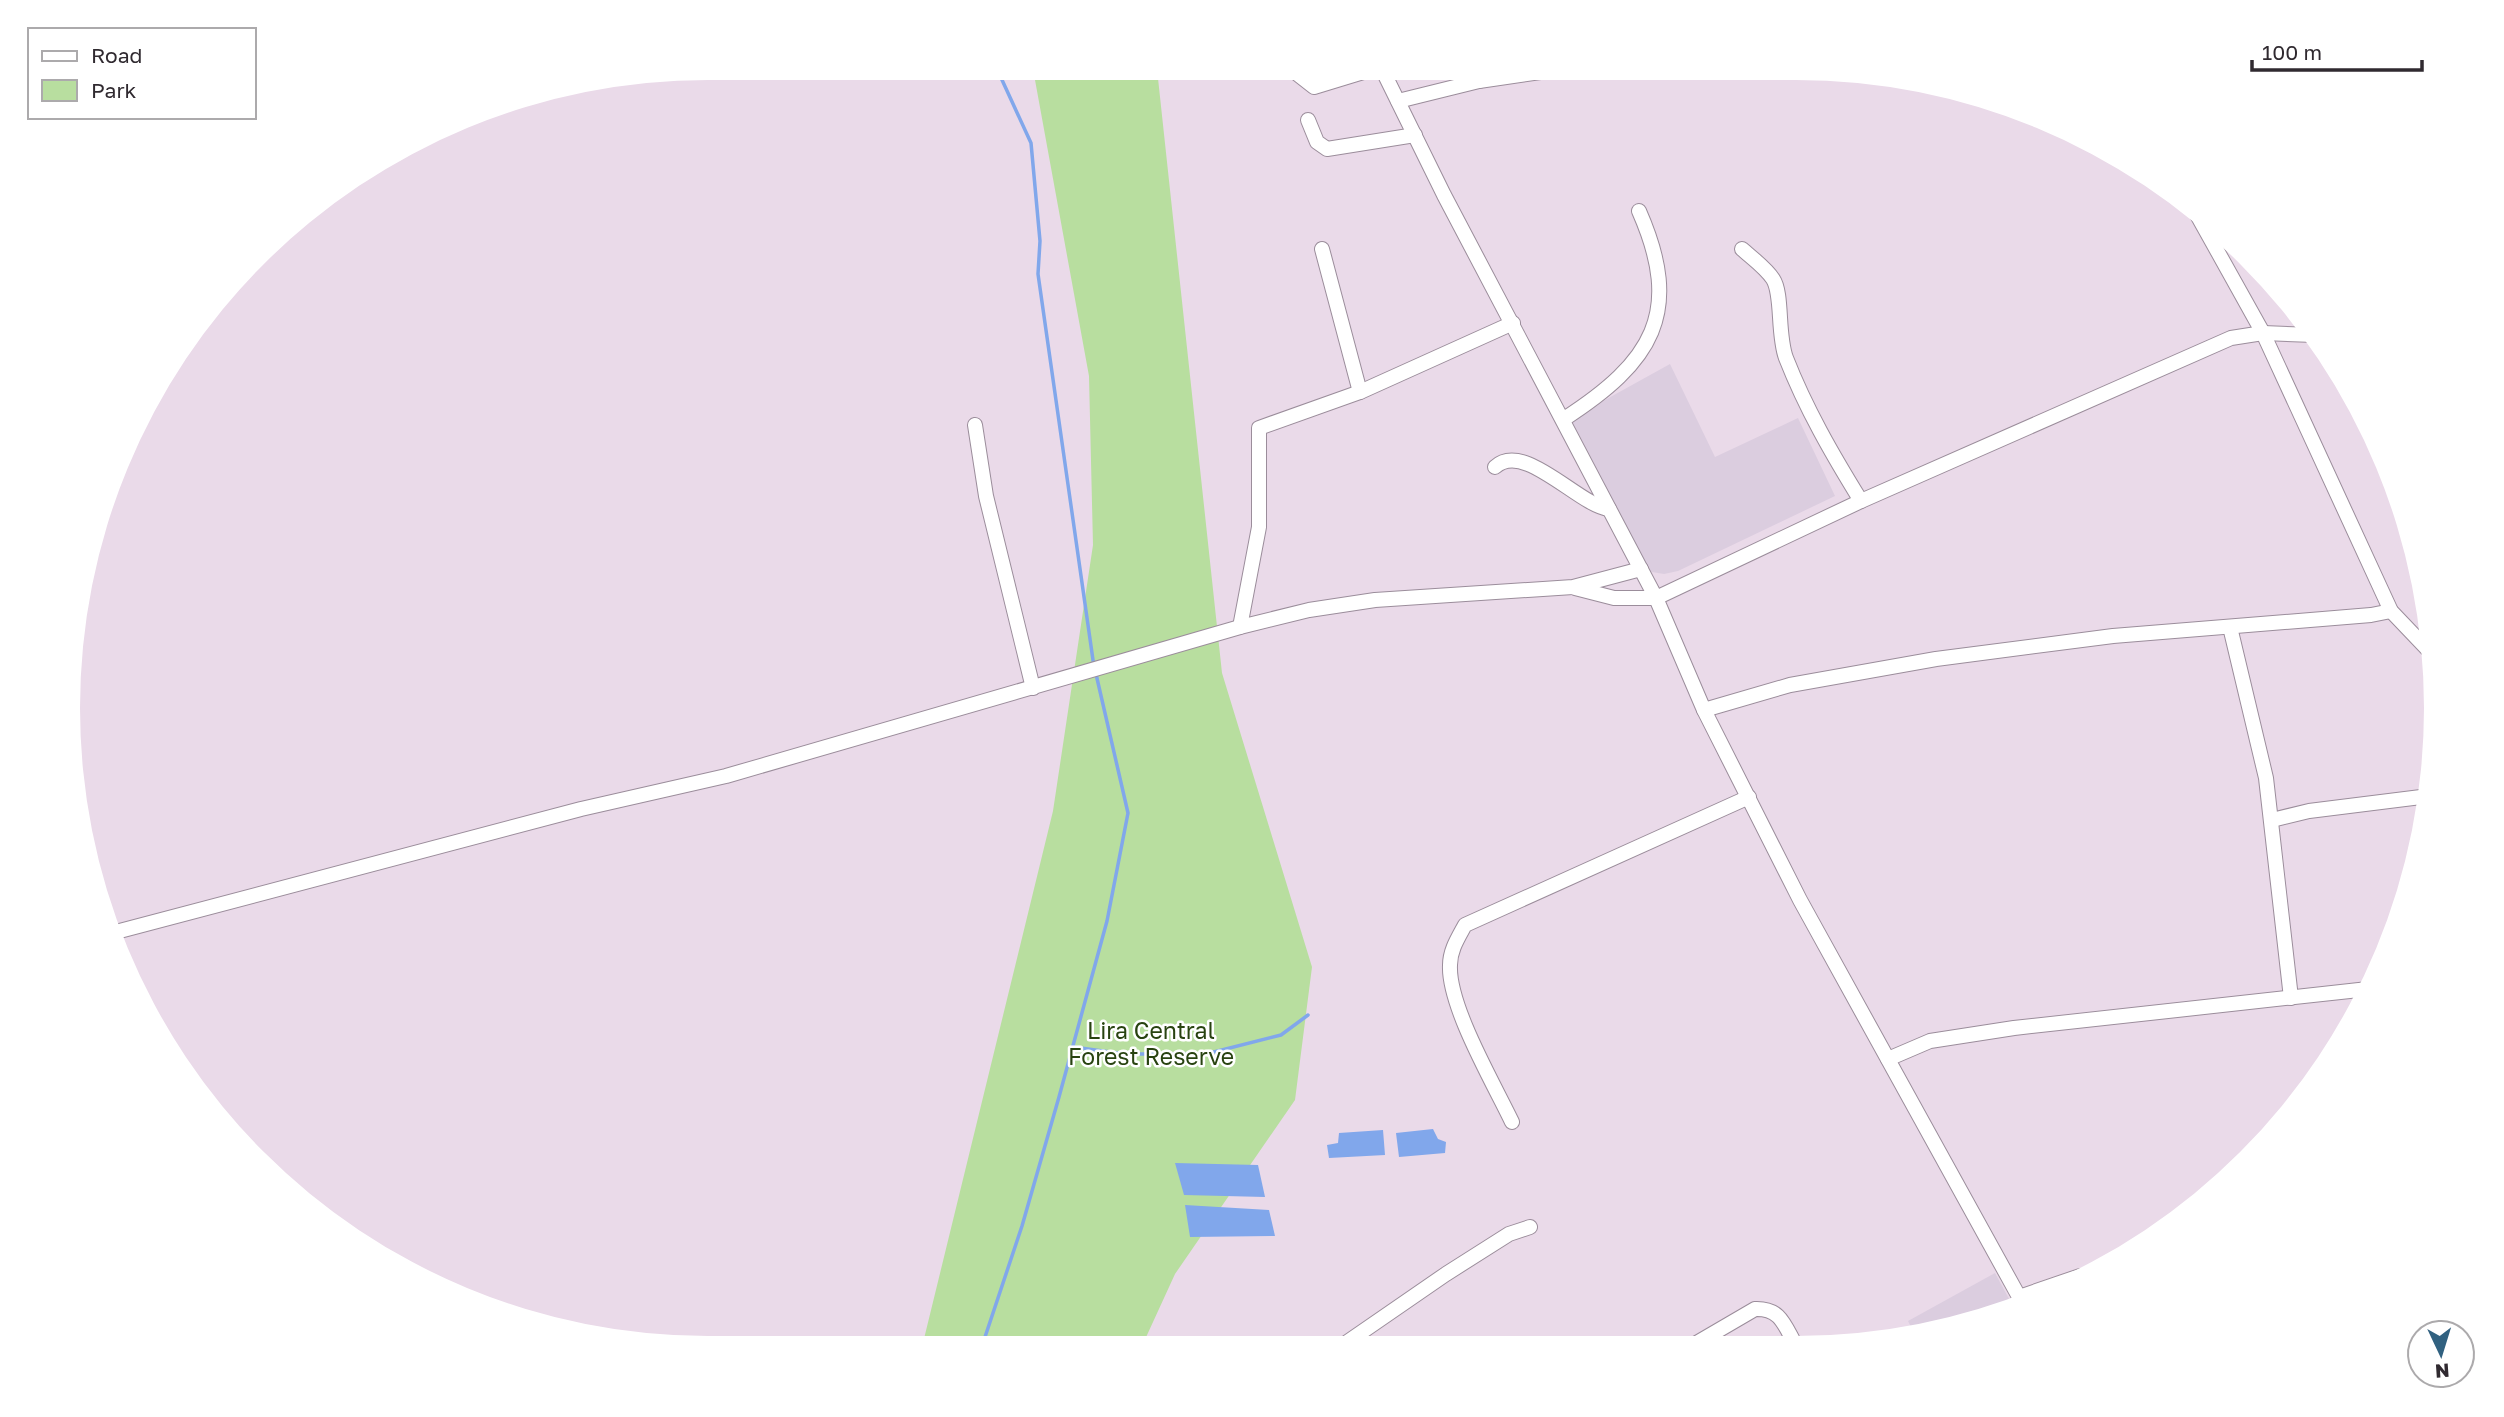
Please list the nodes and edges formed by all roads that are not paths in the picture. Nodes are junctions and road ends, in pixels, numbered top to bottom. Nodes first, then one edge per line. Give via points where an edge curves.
1 (1305, 80) edge
2 (1337, 80) edge
3 (1388, 80) edge
4 (1486, 80) edge
5 (1479, 81) joint
6 (1398, 101) junction
7 (1308, 120) dead end
8 (1415, 135) junction
9 (1639, 211) dead end
10 (2208, 234) edge
11 (1322, 249) dead end
12 (1742, 249) dead end
13 (1513, 323) junction
14 (2263, 333) junction
15 (2300, 334) edge
16 (1360, 392) junction
17 (1564, 419) junction
18 (975, 425) dead end
19 (1495, 467) dead end
20 (1861, 501) junction
21 (1609, 509) junction
22 (1641, 569) junction
23 (1573, 587) junction
24 (1656, 598) junction
25 (2391, 611) junction
26 (1240, 627) junction
27 (2230, 627) junction
28 (2419, 641) edge
29 (1033, 688) junction
30 (1704, 710) junction
31 (1749, 797) junction
32 (2417, 798) edge
33 (2272, 820) junction
34 (121, 931) edge
35 (2357, 990) edge
36 (2291, 998) junction
37 (1888, 1059) junction
38 (1512, 1122) dead end
39 (1530, 1227) dead end
40 (2018, 1295) edge
41 (1356, 1336) edge
42 (1709, 1336) edge
43 (1791, 1336) edge

1 - 2 street via 1314,87
3 - 6 street
4 - 5 street
5 - 6 street
6 - 8 street
7 - 8 street via 1317,142 1327,149
8 - 13 street
9 - 17 street via 1651,239 1660,286 1654,330 1623,374
10 - 14 street
11 - 16 street
12 - 20 street via 1773,279 1785,354 1812,421
13 - 16 street
13 - 17 street
14 - 15 street
14 - 20 street via 2231,338
14 - 25 street
16 - 26 street via 1259,429 1260,512
17 - 21 street
18 - 29 street via 986,496
19 - 21 street via 1509,461 1530,464 1599,508
20 - 24 street
21 - 22 street
22 - 23 street
22 - 24 street
23 - 24 street via 1614,598
23 - 26 street via 1375,600
24 - 30 street
25 - 27 street
25 - 28 street
26 - 29 street
27 - 30 street via 2113,636 1876,668 1790,685
27 - 33 street
29 - 34 street via 726,776 580,809
30 - 31 street
31 - 37 street
31 - 38 street via 1465,925 1452,949 1451,981
32 - 33 street
33 - 36 street
35 - 36 street
36 - 37 street via 1930,1041
37 - 40 street
39 - 41 street via 1509,1234 1456,1267
42 - 43 street via 1764,1308 1774,1310

